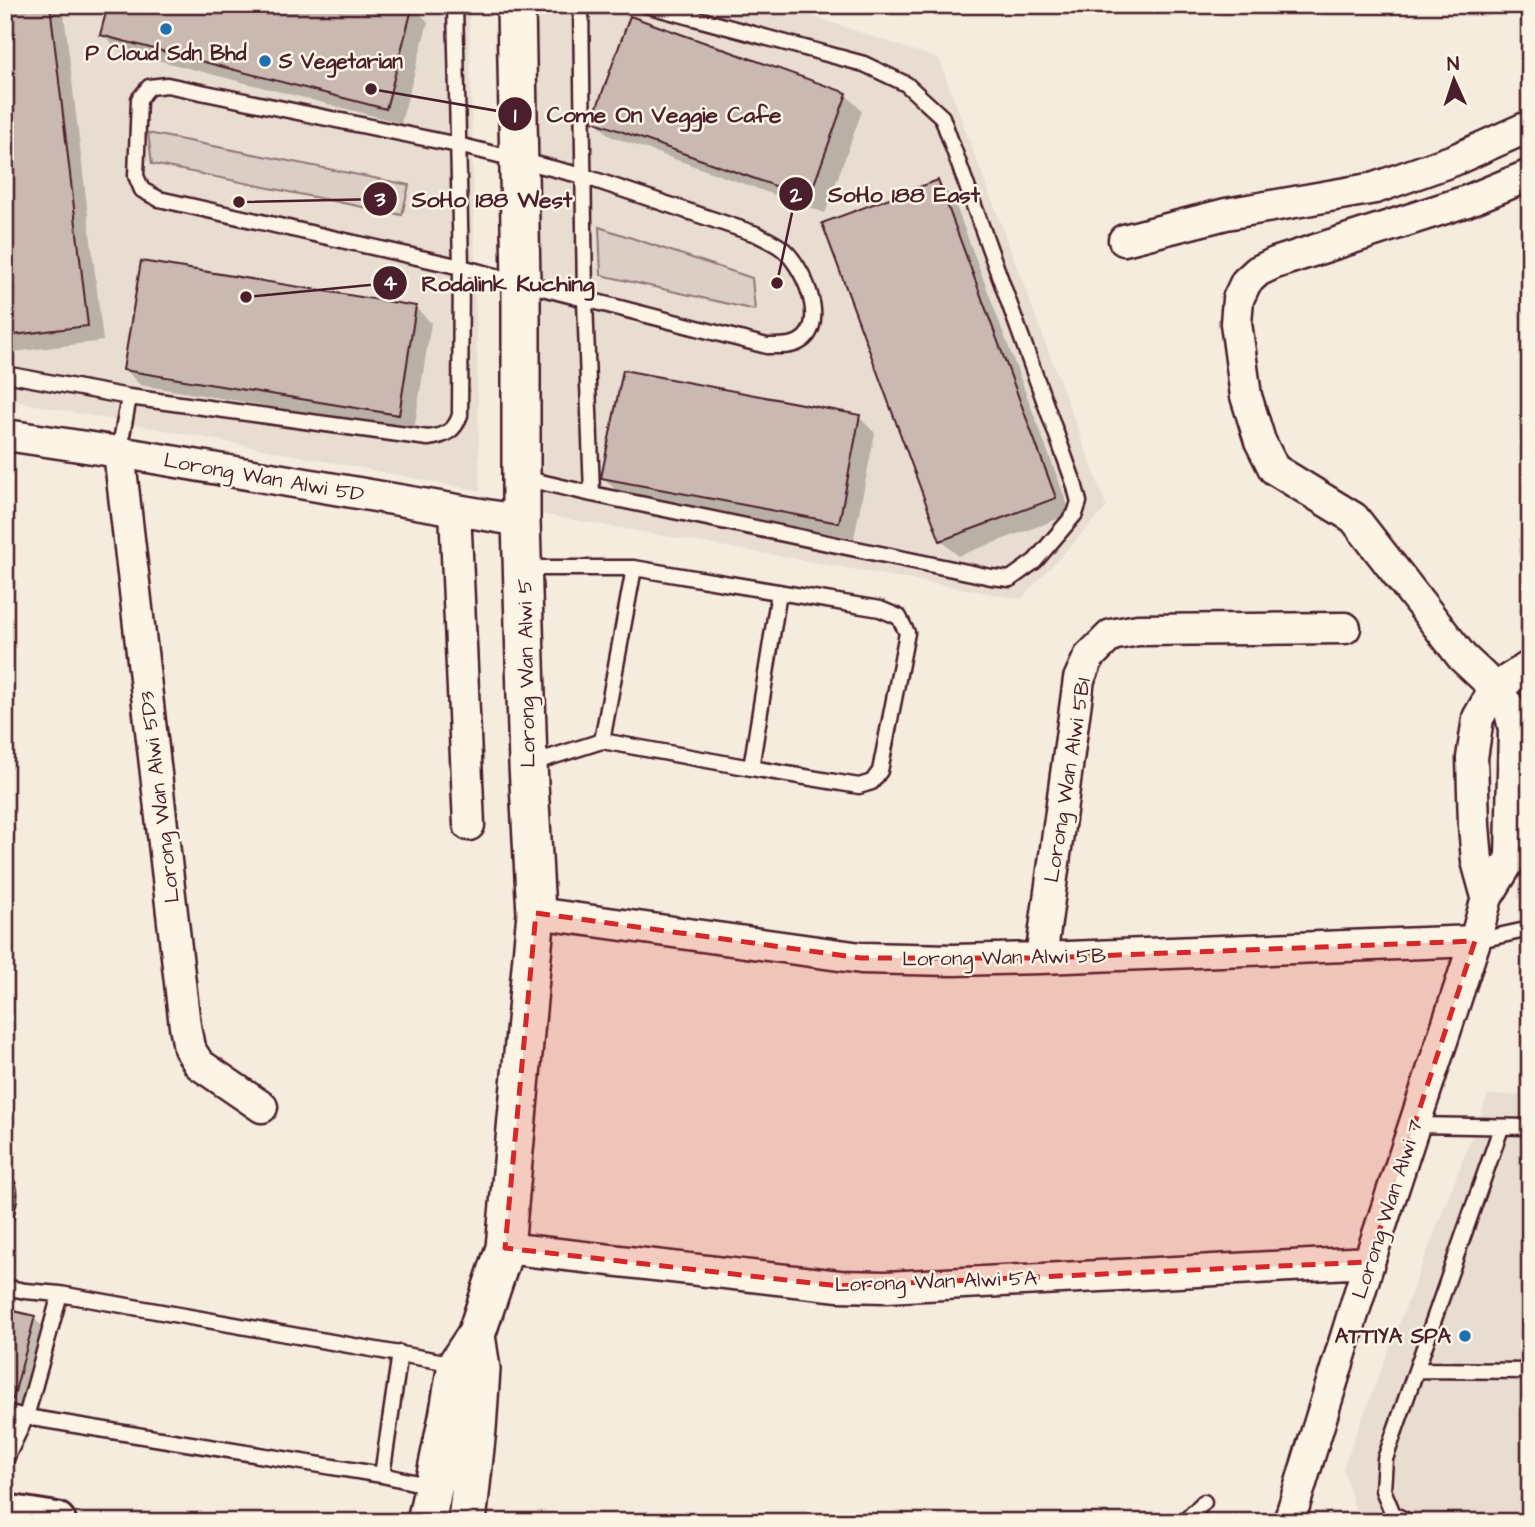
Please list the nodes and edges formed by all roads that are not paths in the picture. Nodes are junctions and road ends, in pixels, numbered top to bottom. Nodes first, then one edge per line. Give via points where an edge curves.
1 (455, 5) edge
2 (516, 5) edge
3 (581, 5) edge
4 (646, 5) edge
5 (1530, 126) edge
6 (458, 145) junction
7 (519, 160) junction
8 (1530, 175) edge
9 (583, 176) junction
10 (1124, 240) dead end
11 (461, 267) junction
12 (521, 283) junction
13 (585, 300) junction
14 (5, 374) edge
15 (129, 397) junction
16 (6, 435) edge
17 (119, 452) junction
18 (521, 477) junction
19 (592, 494) junction
20 (454, 510) junction
21 (521, 521) junction
22 (523, 568) junction
23 (634, 568) junction
24 (779, 592) junction
25 (1345, 628) dead end
26 (1530, 666) edge
27 (1495, 688) junction
28 (602, 741) junction
29 (528, 765) junction
30 (751, 768) junction
31 (470, 825) dead end
32 (1487, 897) junction
33 (536, 914) junction
34 (1530, 929) edge
35 (1475, 941) junction
36 (1041, 958) junction
37 (262, 1107) dead end
38 (1414, 1125) junction
39 (1530, 1127) edge
40 (1501, 1128) junction
41 (5, 1182) edge
42 (5, 1216) edge
43 (505, 1248) junction
44 (1369, 1262) junction
45 (5, 1287) edge
46 (60, 1294) junction
47 (400, 1353) junction
48 (471, 1356) junction
49 (1416, 1370) junction
50 (1530, 1371) edge
51 (5, 1412) edge
52 (26, 1417) junction
53 (6, 1455) edge
54 (382, 1475) junction
55 (433, 1487) junction
56 (1205, 1503) dead end
57 (5, 1514) edge
58 (55, 1522) edge
59 (426, 1522) edge
60 (467, 1522) edge
61 (1184, 1522) edge
62 (1289, 1522) edge
63 (1409, 1522) edge

1 - 6 lane
2 - 7 street, Lorong Wan Alwi 5
3 - 9 lane
4 - 19 lane via 864,64 906,84 942,117 1079,502 1075,514 1035,561 1010,579
5 - 10 street via 1375,188 1226,214
6 - 7 lane
6 - 11 lane
6 - 11 lane via 167,85 149,87 139,99 136,176 142,190 159,199
7 - 9 lane
7 - 12 street, Lorong Wan Alwi 5
8 - 27 street via 1467,201 1258,271 1238,299 1236,323 1246,396 1274,469 1354,518 1462,657
9 - 13 lane
9 - 13 lane via 756,234 782,247 810,291 813,316 810,331 801,341 767,346
11 - 12 lane
11 - 15 lane via 460,415 450,432 428,438
12 - 13 lane
12 - 18 street, Lorong Wan Alwi 5
13 - 19 lane
14 - 15 lane
15 - 17 lane
16 - 17 street, Lorong Wan Alwi 5D
17 - 20 street, Lorong Wan Alwi 5D
17 - 37 street, Lorong Wan Alwi 5D3 via 189,1048 199,1064
18 - 19 lane
18 - 21 street, Lorong Wan Alwi 5
20 - 21 street, Lorong Wan Alwi 5D
20 - 31 street
21 - 22 street, Lorong Wan Alwi 5
22 - 23 lane
22 - 29 street, Lorong Wan Alwi 5
23 - 24 lane
23 - 28 lane
24 - 30 lane
24 - 30 lane via 880,608 899,617 907,633 880,771 872,782 859,786
25 - 36 street, Lorong Wan Alwi 5B1 via 1138,631 1111,635 1089,657 1079,679
26 - 27 street
27 - 32 street via 1478,718 1472,758 1477,861
27 - 32 street via 1509,707 1514,729 1511,858
28 - 29 lane
28 - 30 lane
29 - 33 street, Lorong Wan Alwi 5
32 - 35 street, Lorong Wan Alwi 7
33 - 36 street, Lorong Wan Alwi 5B via 861,958
33 - 43 street, Lorong Wan Alwi 5
34 - 35 lane
35 - 36 street, Lorong Wan Alwi 5B
35 - 38 street, Lorong Wan Alwi 7
38 - 40 lane
38 - 44 street, Lorong Wan Alwi 7
39 - 40 lane
40 - 49 lane
41 - 42 lane via 10,1192
43 - 44 street, Lorong Wan Alwi 5A via 839,1286 886,1287
43 - 48 street, Lorong Wan Alwi 5
44 - 62 street, Lorong Wan Alwi 7
45 - 46 lane
46 - 47 lane
46 - 52 lane
47 - 48 lane
47 - 54 lane
48 - 55 street, Lorong Wan Alwi 5 via 448,1418
48 - 60 street, Lorong Wan Alwi 5 via 477,1429
49 - 50 lane
49 - 63 lane via 1385,1459 1383,1490 1393,1514
51 - 52 lane
52 - 53 lane
52 - 54 lane
54 - 55 lane
55 - 59 street, Lorong Wan Alwi 5
56 - 61 lane
57 - 58 main road

